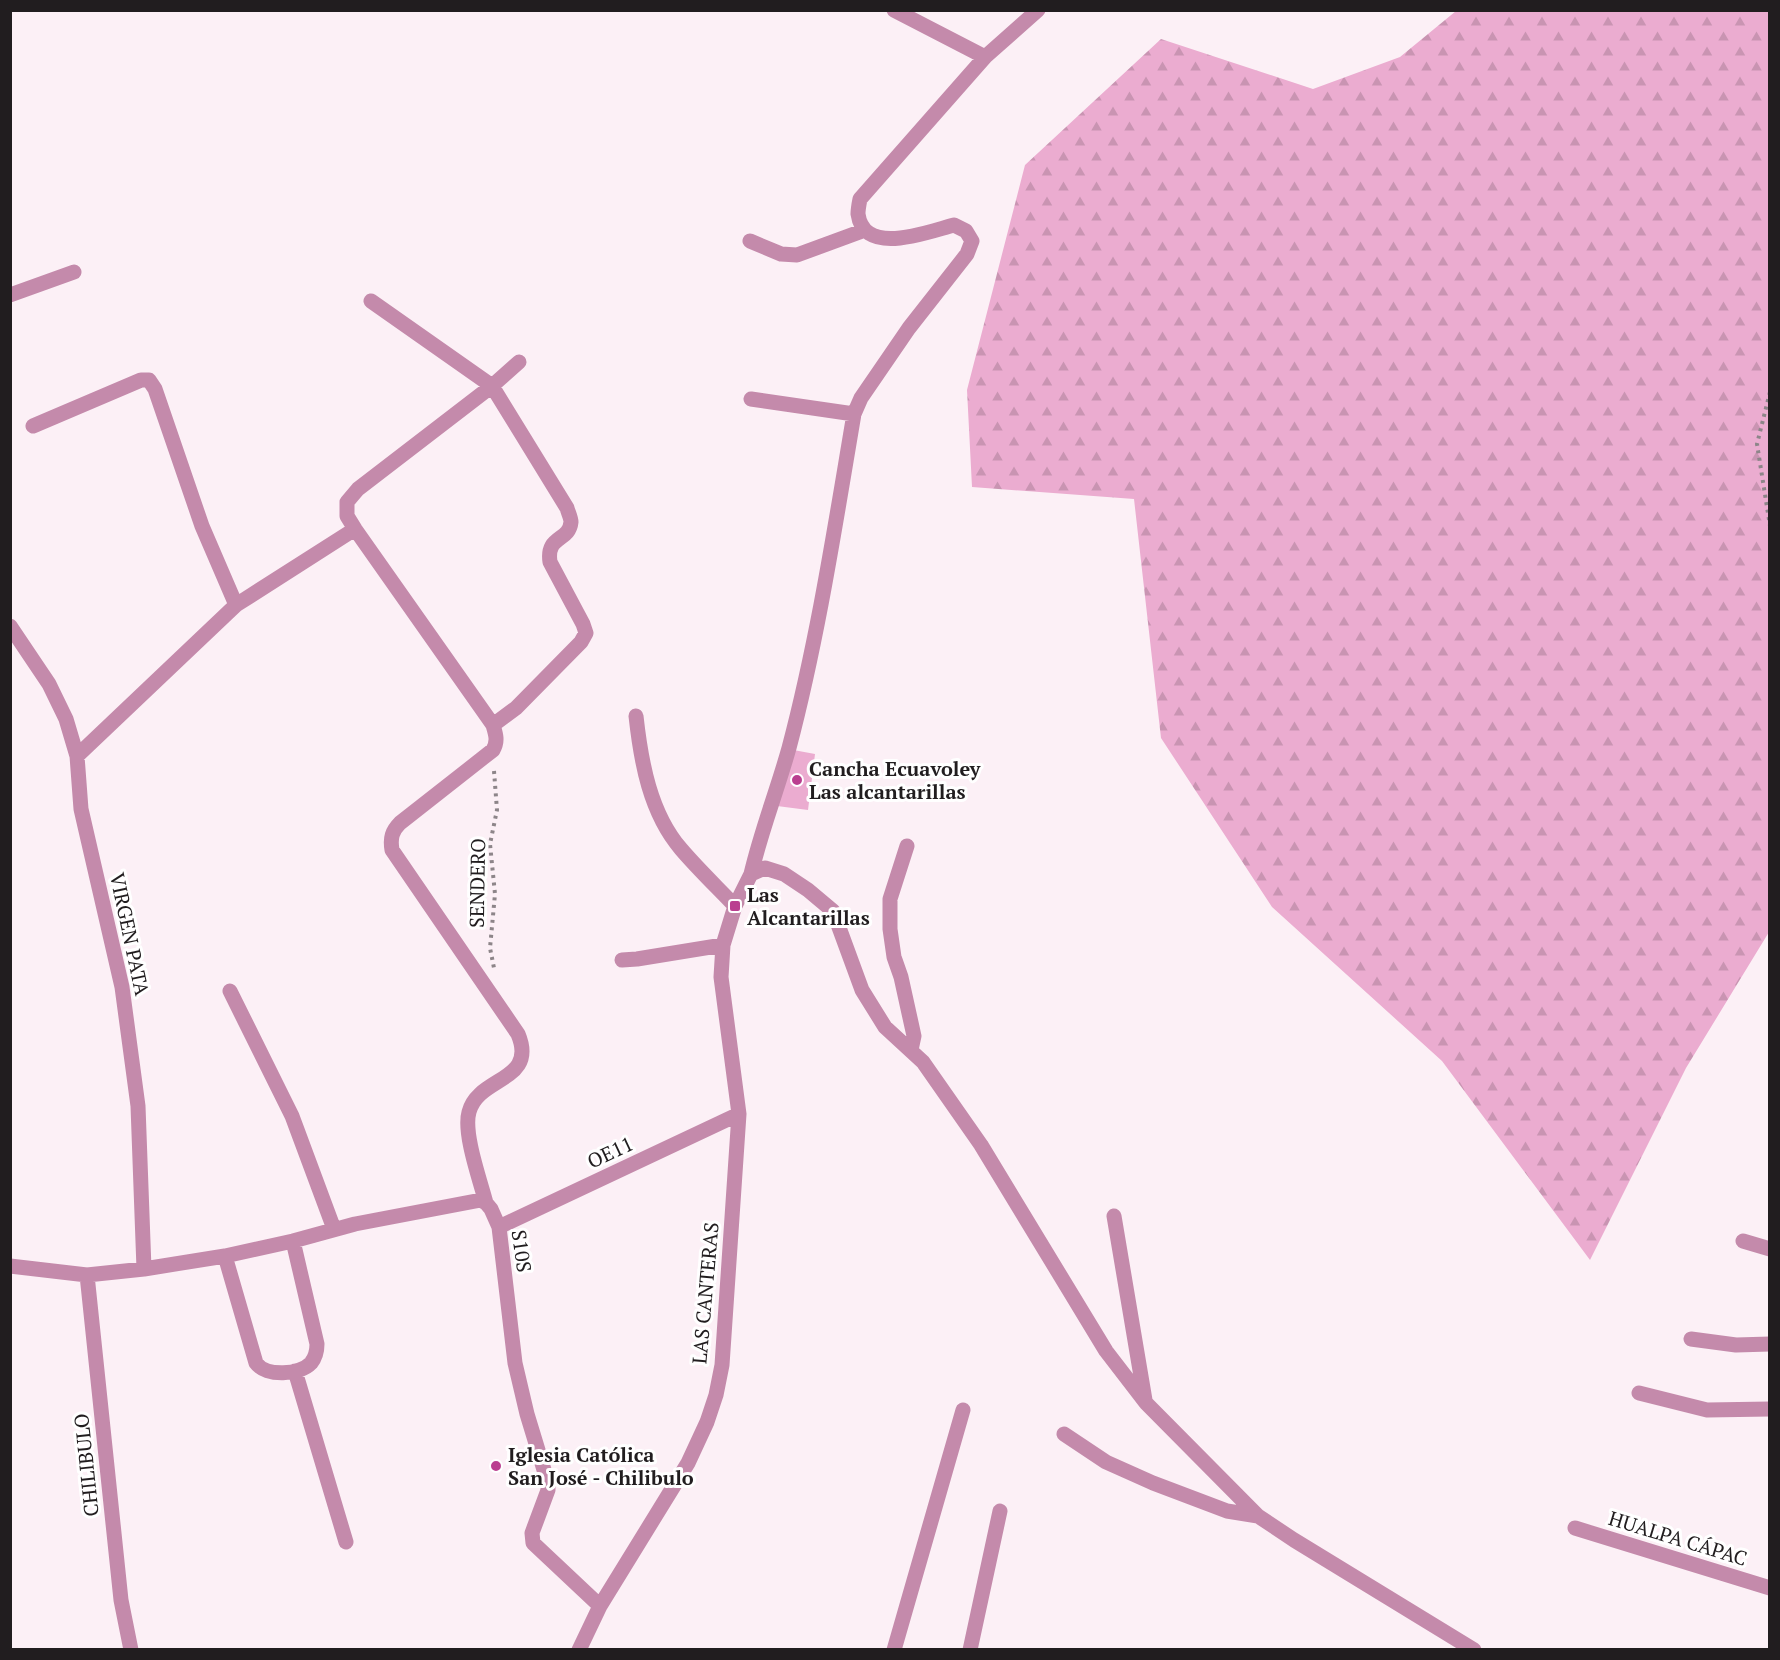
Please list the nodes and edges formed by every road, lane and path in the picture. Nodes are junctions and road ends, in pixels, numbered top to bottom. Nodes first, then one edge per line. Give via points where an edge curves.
1 (894, 10) edge
2 (1038, 10) edge
3 (985, 57) junction
4 (865, 230) junction
5 (750, 241) dead end
6 (74, 272) dead end
7 (10, 295) edge
8 (371, 301) dead end
9 (519, 362) dead end
10 (492, 386) junction
11 (1770, 392) edge
12 (751, 399) dead end
13 (854, 414) junction
14 (33, 426) dead end
15 (1770, 526) edge
16 (355, 529) junction
17 (237, 605) junction
18 (10, 626) edge
19 (636, 716) dead end
20 (493, 725) junction
21 (493, 750) junction
22 (76, 756) junction
23 (907, 846) dead end
24 (751, 874) junction
25 (735, 906) junction
26 (723, 945) junction
27 (622, 960) dead end
28 (495, 971) dead end
29 (230, 991) dead end
30 (911, 1050) junction
31 (739, 1114) junction
32 (486, 1203) junction
33 (1114, 1216) dead end
34 (499, 1227) junction
35 (334, 1229) junction
36 (293, 1241) junction
37 (1743, 1241) dead end
38 (1770, 1249) edge
39 (225, 1256) junction
40 (10, 1266) edge
41 (144, 1269) junction
42 (87, 1275) junction
43 (1691, 1339) dead end
44 (1770, 1344) edge
45 (295, 1371) junction
46 (1639, 1394) dead end
47 (1146, 1402) junction
48 (1770, 1409) edge
49 (963, 1410) dead end
50 (1064, 1434) dead end
51 (1000, 1511) dead end
52 (1258, 1516) junction
53 (1575, 1528) dead end
54 (346, 1542) dead end
55 (1770, 1588) edge
56 (600, 1606) junction
57 (131, 1650) edge
58 (579, 1650) edge
59 (894, 1650) edge
60 (970, 1650) edge
61 (1474, 1650) edge

1 - 3 street
2 - 3 street
3 - 4 street via 860,199 858,214
4 - 5 street via 797,255 781,254
4 - 13 street, LAS CANTERAS via 880,239 954,225 966,231 972,241 967,254 861,398
6 - 7 street
8 - 10 street
9 - 10 street
10 - 16 street via 358,489 347,502 347,516
10 - 20 street via 567,508 571,521 567,531 548,552 586,633 516,708
11 - 15 path via 1757,444
12 - 13 street
13 - 24 street, LAS CANTERAS via 819,619 788,749
14 - 17 street via 149,380 202,526
16 - 17 street
16 - 20 street
17 - 22 street
18 - 22 street, VIRGEN PATA via 49,684 66,719
19 - 25 street via 643,764 663,821 680,848
20 - 21 street via 497,741
21 - 28 path, SENDERO via 497,810 490,844 495,894 490,948
21 - 32 street, S10S via 400,823 391,842 392,850 522,1042 518,1066 482,1091 468,1114 468,1131
22 - 41 street, VIRGEN PATA via 81,809 122,987 138,1106
23 - 30 street via 890,899 890,929 914,1036
24 - 25 street, LAS CANTERAS
24 - 30 street via 765,868 784,874 833,911 862,990 885,1027
25 - 26 street, LAS CANTERAS
26 - 27 street
26 - 31 street, LAS CANTERAS via 721,977
29 - 35 street via 292,1116
30 - 47 street via 981,1145 1106,1352
31 - 34 street, OE11
31 - 56 street, LAS CANTERAS via 722,1365 716,1395 688,1463
32 - 34 street, S10S
32 - 35 street via 481,1200
33 - 47 street
34 - 56 street, S10S via 515,1363 548,1483 531,1538
35 - 36 street
36 - 39 street
36 - 45 street via 317,1350 308,1365
37 - 38 street
39 - 41 street
39 - 45 street via 256,1363 267,1372
40 - 42 street
41 - 42 street
42 - 57 street, CHILIBULO via 121,1600
43 - 44 street via 1736,1345
45 - 54 street
46 - 48 street via 1707,1410
47 - 52 street
49 - 59 street
50 - 52 street via 1106,1462 1227,1511
51 - 60 street
52 - 61 street
53 - 55 street, HUALPA CÁPAC
56 - 58 street, LAS CANTERAS

